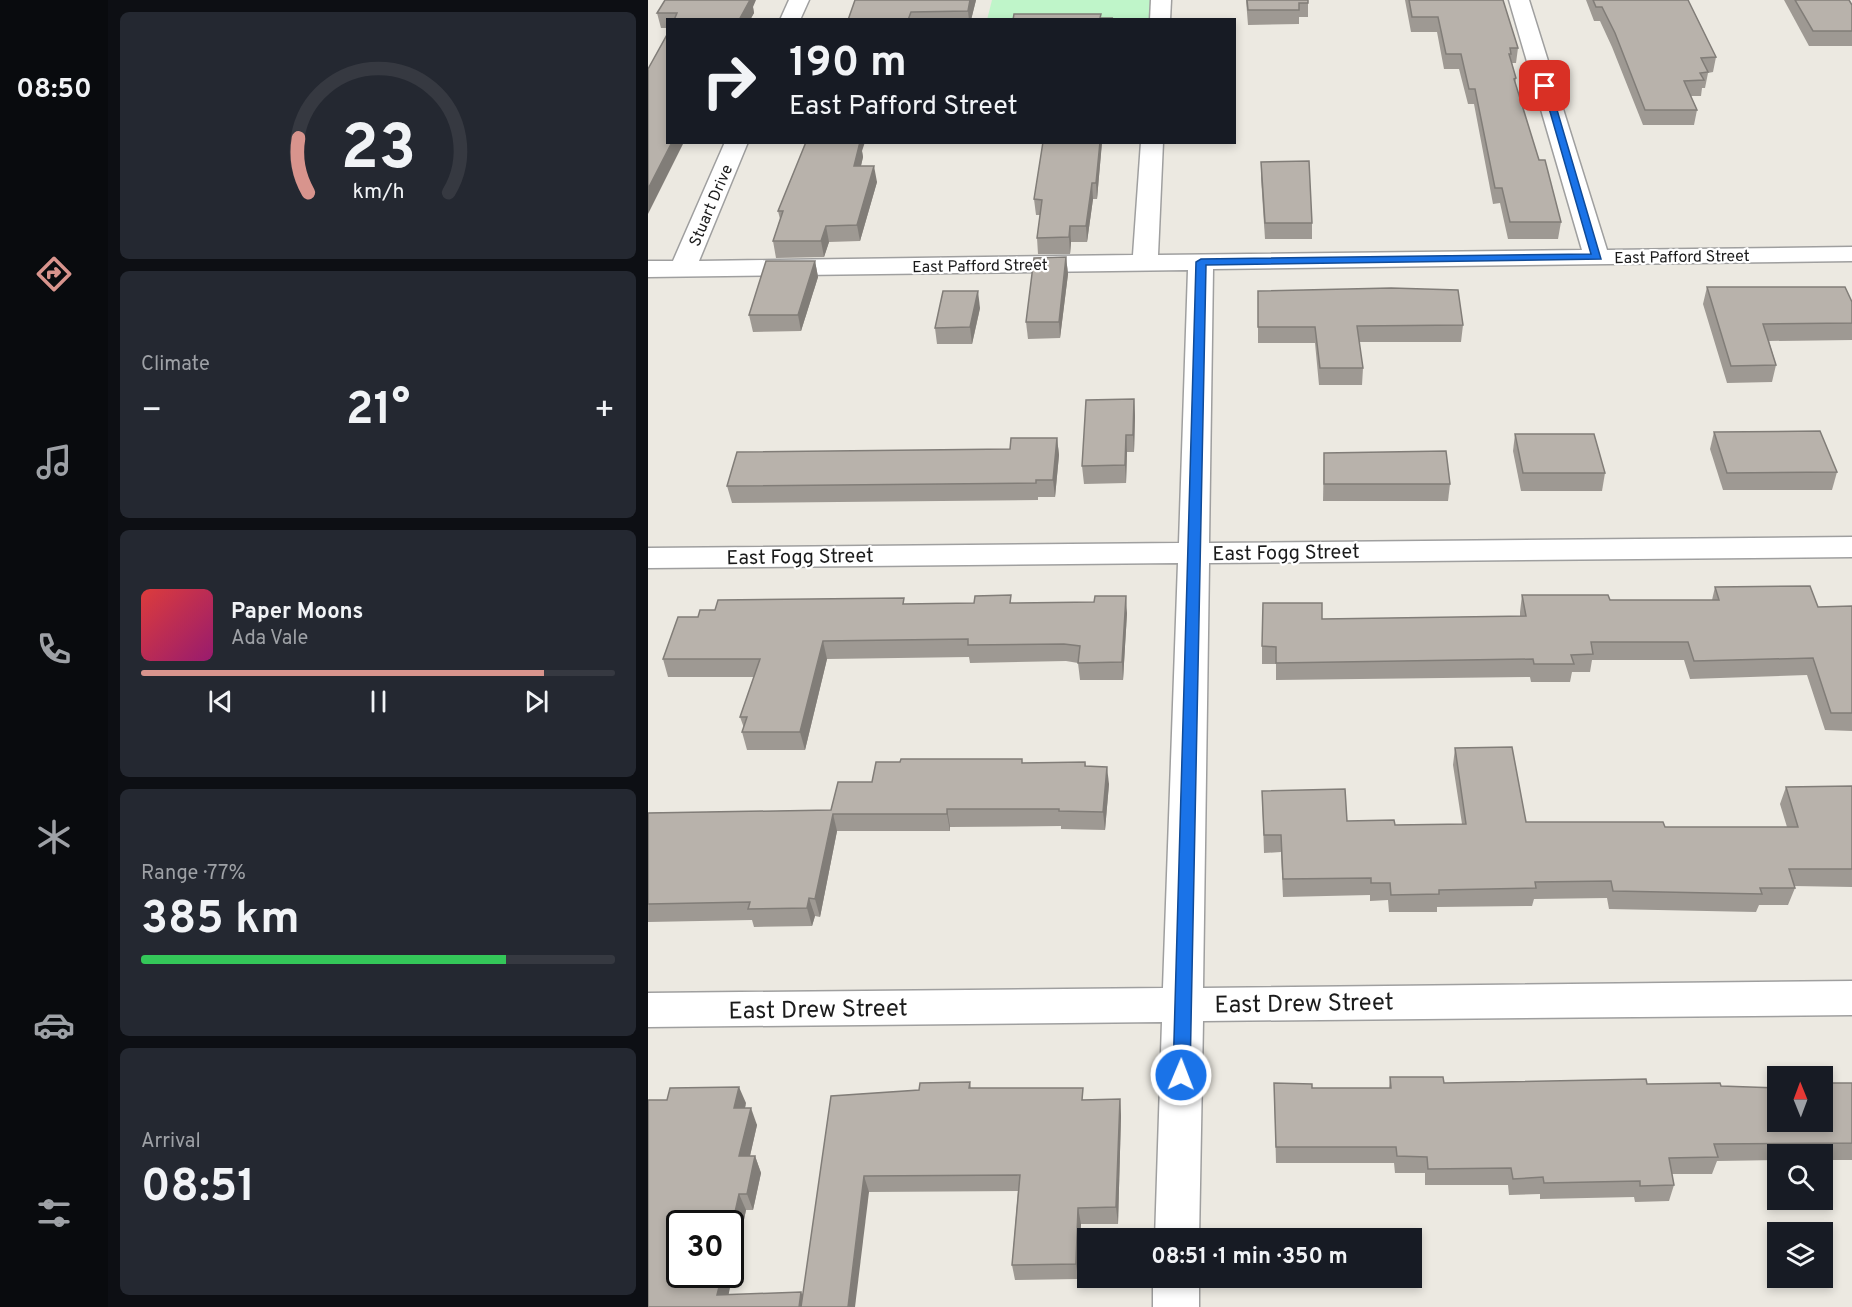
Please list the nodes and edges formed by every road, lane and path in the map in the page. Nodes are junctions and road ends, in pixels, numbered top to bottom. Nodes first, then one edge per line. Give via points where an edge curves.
1 (798, 0) edge
2 (1161, 0) edge
3 (1519, 0) edge
4 (791, 18) edge
5 (1160, 18) edge
6 (736, 144) edge
7 (1152, 144) edge
8 (1852, 254) edge
9 (1597, 257) junction
10 (1145, 262) junction
11 (1201, 262) junction
12 (683, 268) junction
13 (648, 269) edge
14 (1852, 547) edge
15 (1194, 553) junction
16 (648, 558) edge
17 (1852, 998) edge
18 (1183, 1005) junction
19 (648, 1010) edge
20 (1177, 1228) edge
21 (1176, 1288) edge
22 (1176, 1307) edge

1 - 4 street
2 - 5 street
3 - 9 street
6 - 12 street, Stuart Drive
7 - 10 street
8 - 9 street, East Pafford Street
9 - 11 street, East Pafford Street
10 - 11 street, East Pafford Street
10 - 12 street, East Pafford Street
11 - 15 street
12 - 13 street, East Pafford Street
14 - 15 street, East Fogg Street
15 - 16 street, East Fogg Street
15 - 18 street
17 - 18 street, East Drew Street
18 - 19 street, East Drew Street
18 - 20 street
21 - 22 street

